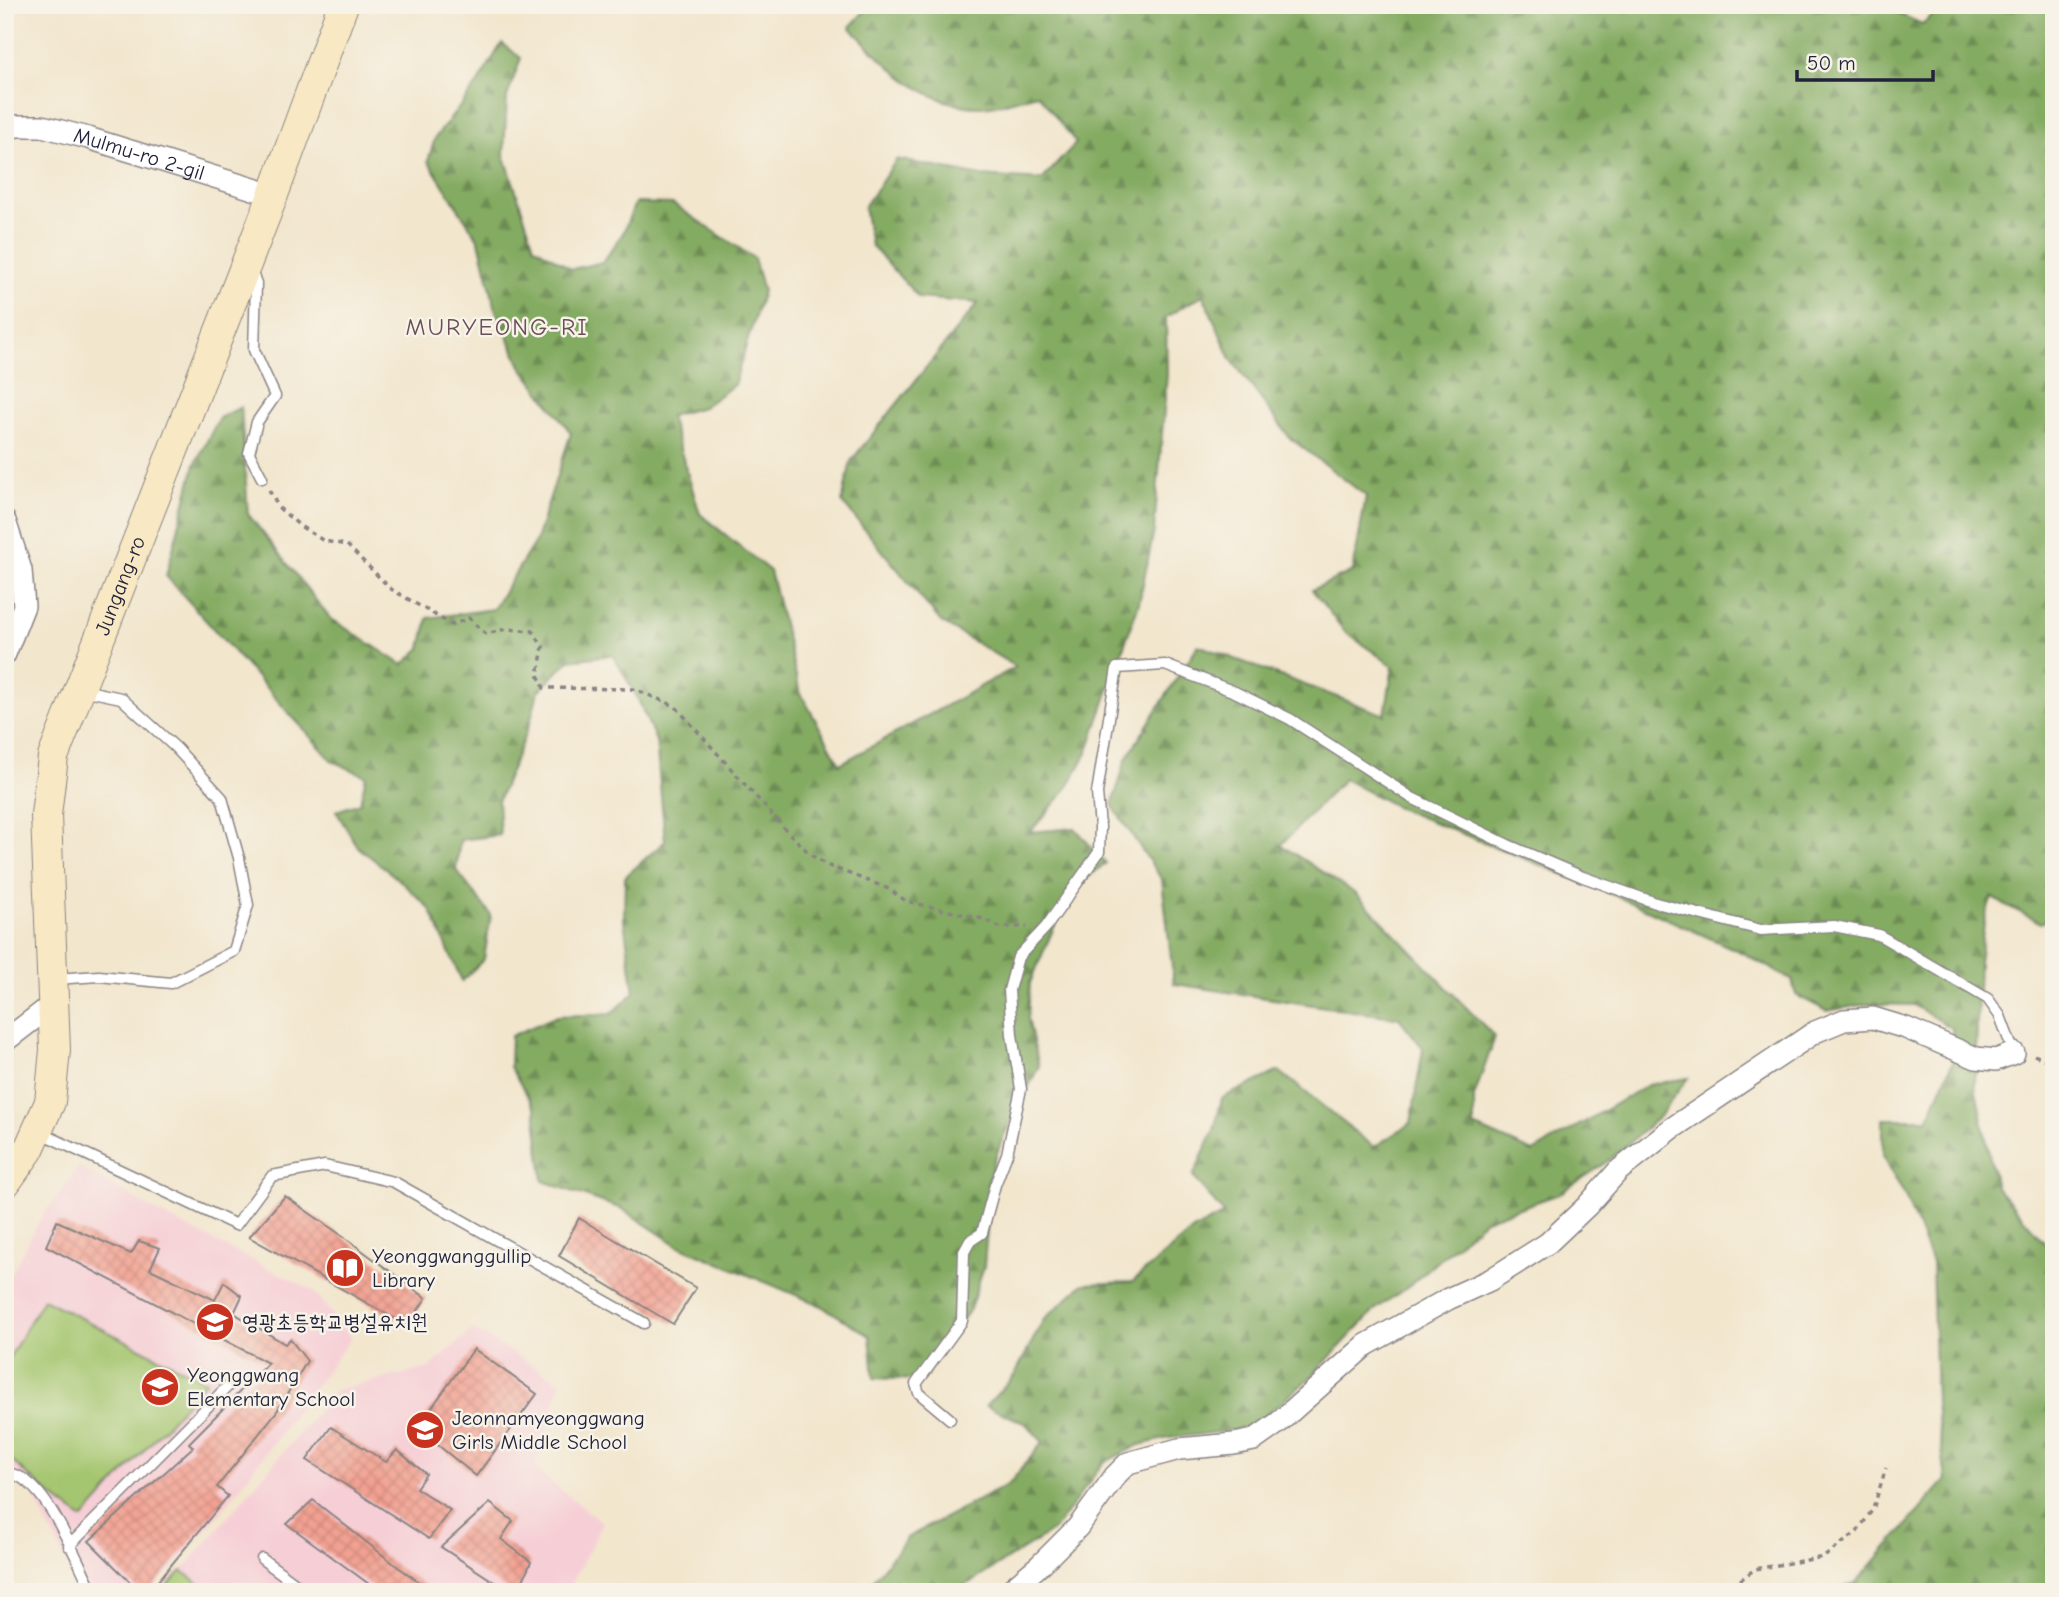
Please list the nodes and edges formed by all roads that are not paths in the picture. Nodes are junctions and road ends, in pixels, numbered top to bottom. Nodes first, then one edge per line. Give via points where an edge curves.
1 (343, 5) edge
2 (5, 132) edge
3 (273, 195) junction
4 (248, 261) junction
5 (262, 478) road end
6 (5, 521) edge
7 (5, 654) edge
8 (80, 689) junction
9 (53, 992) junction
10 (5, 1041) edge
11 (2014, 1053) joint
12 (37, 1131) junction
13 (5, 1183) edge
14 (644, 1323) dead end
15 (227, 1387) dead end
16 (950, 1419) dead end
17 (5, 1474) edge
18 (69, 1546) junction
19 (262, 1559) dead end
20 (90, 1586) dead end
21 (307, 1592) edge
22 (1008, 1592) edge

1 - 3 street, Jungang-ro
2 - 3 street, Mulmu-ro 2-gil via 14,125 42,126
3 - 4 street, Jungang-ro
4 - 5 lane via 256,284 254,350 275,396 257,422 249,453
4 - 8 street, Jungang-ro
6 - 7 street via 20,570 24,606
8 - 9 street, Jungang-ro via 53,757 46,815
8 - 9 lane via 121,698 222,798 248,905 234,951 171,983 99,976
9 - 10 street
9 - 12 street, Jungang-ro via 55,1050 50,1102
11 - 16 lane via 1988,999 1879,935 1834,926 1761,930 1656,903 1508,845 1412,798 1290,719 1235,692 1164,665 1117,668 1097,793 1099,852 1046,927 1018,957 1009,990 1021,1089 1007,1154 982,1233 964,1252 962,1321 916,1384 919,1393
11 - 22 street via 1996,1060 1976,1059 1873,1018 1844,1020 1815,1032 1671,1129 1618,1171 1548,1243 1501,1274 1366,1345 1254,1440 1179,1449 1128,1463 1078,1527
12 - 13 street, Jungang-ro
12 - 14 lane via 236,1225 272,1176 325,1166 394,1182
15 - 18 lane
17 - 18 lane via 23,1476 44,1497
18 - 20 lane
19 - 21 lane

